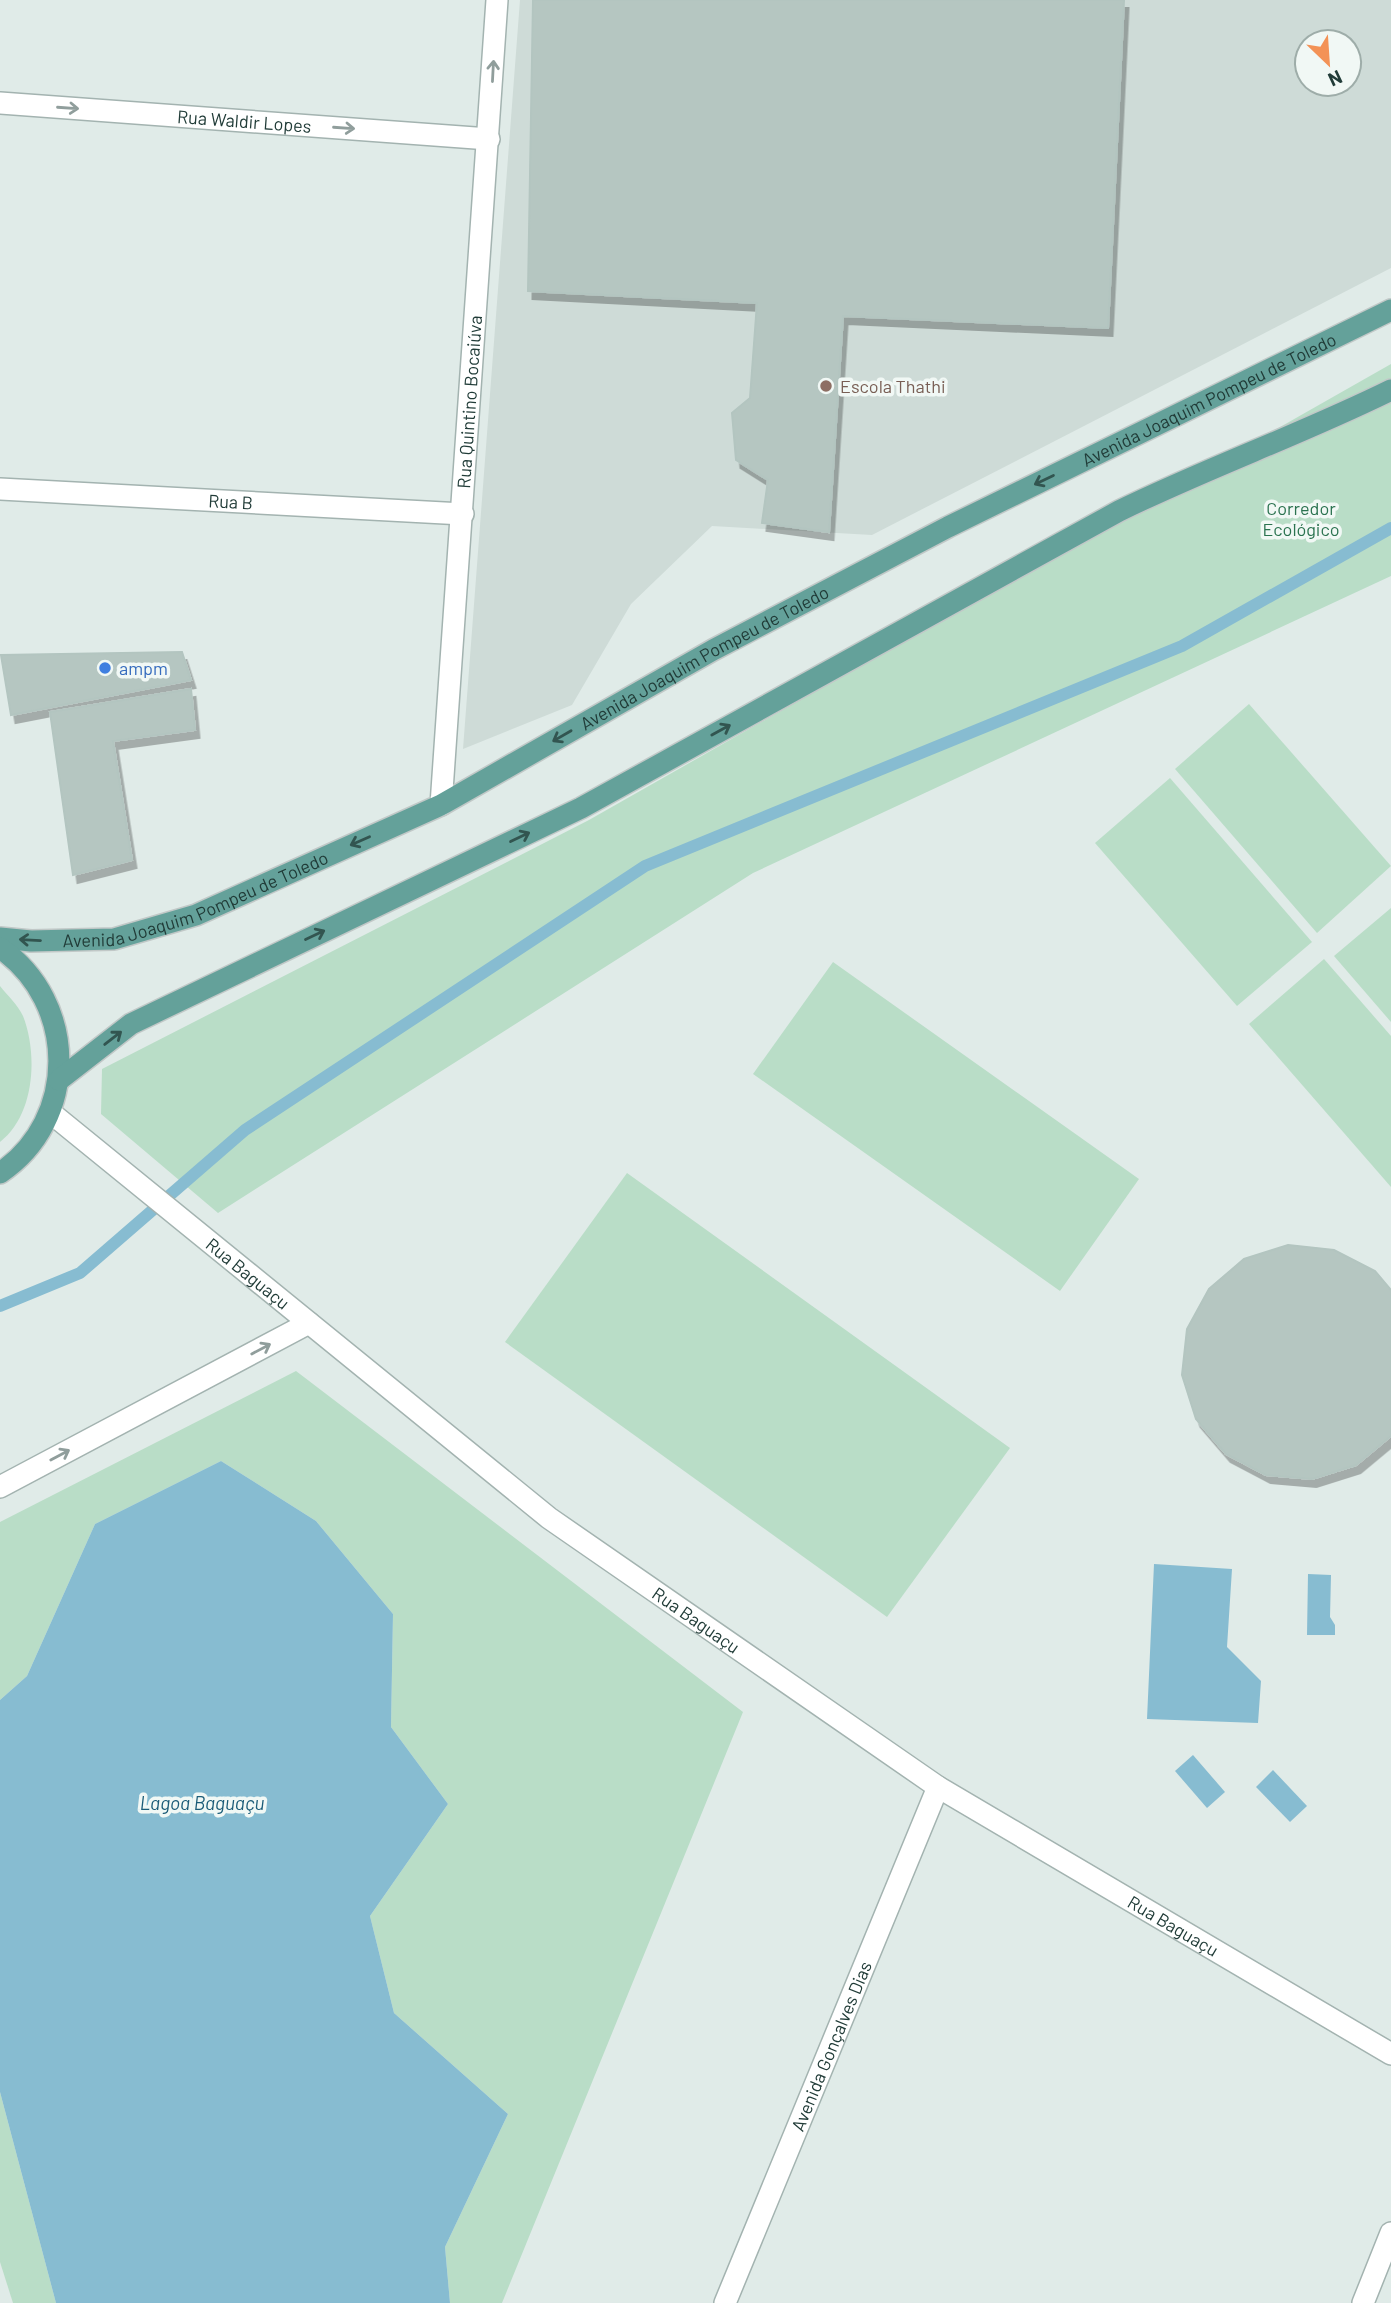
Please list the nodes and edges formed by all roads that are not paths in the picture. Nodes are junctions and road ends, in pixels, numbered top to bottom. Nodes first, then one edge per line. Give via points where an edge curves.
1 (497, 0) edge
2 (0, 103) edge
3 (489, 139) junction
4 (1391, 310) edge
5 (1391, 390) edge
6 (0, 489) edge
7 (463, 513) junction
8 (441, 805) junction
9 (0, 938) edge
10 (0, 948) edge
11 (59, 1080) junction
12 (51, 1112) junction
13 (0, 1173) edge
14 (309, 1323) junction
15 (0, 1487) edge
16 (938, 1787) junction
17 (1391, 2054) edge
18 (1391, 2233) edge
19 (725, 2303) edge
20 (1363, 2303) edge

3 -> 1 street, Rua Quintino Bocaiúva
2 -> 3 street, Rua Waldir Lopes
3 - 7 street, Rua Quintino Bocaiúva
4 -> 8 main road, Avenida Joaquim Pompeu de Toledo via 898,552 713,650
11 -> 5 main road via 131,1024 581,808 1119,511
6 - 7 street, Rua B
7 - 8 street, Rua Quintino Bocaiúva
8 -> 9 main road, Avenida Joaquim Pompeu de Toledo via 196,915 114,939
10 - 11 main road via 18,961 44,995 59,1037
11 - 12 main road
12 - 13 main road via 20,1160
12 - 14 street, Rua Baguaçu
15 -> 14 street
14 - 16 street, Rua Baguaçu via 549,1518
16 - 17 street, Rua Baguaçu
16 - 19 street, Avenida Gonçalves Dias
18 - 20 street

